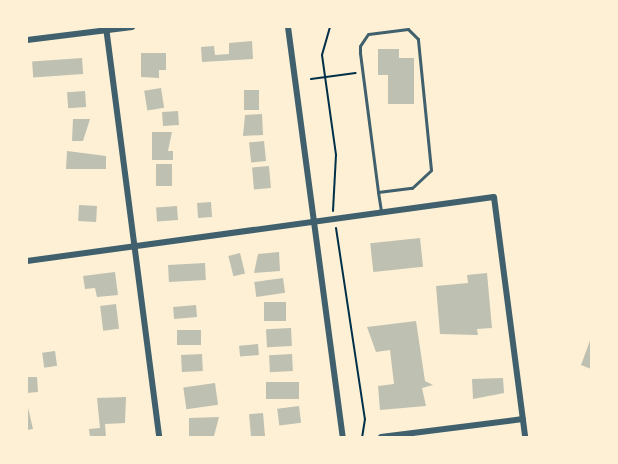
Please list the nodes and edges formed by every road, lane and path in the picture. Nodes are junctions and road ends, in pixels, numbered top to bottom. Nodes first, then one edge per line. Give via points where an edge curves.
1 (132, 27) edge
2 (288, 27) edge
3 (330, 27) edge
4 (106, 29) edge
5 (27, 40) edge
6 (356, 73) dead end
7 (325, 77) junction
8 (311, 79) dead end
9 (378, 192) junction
10 (381, 213) junction
11 (335, 220) junction
12 (316, 223) junction
13 (135, 247) junction
14 (27, 261) edge
15 (523, 419) junction
16 (159, 437) edge
17 (343, 437) edge
18 (362, 437) edge
19 (381, 437) edge
20 (525, 437) edge

1 - 4 street
2 - 12 street
3 - 7 path via 322,55
4 - 5 street
4 - 13 street
6 - 7 path
7 - 8 path
7 - 11 path via 336,155 330,193
9 - 9 lane via 361,41 368,34 408,29 418,39 431,170 412,188
9 - 10 lane
10 - 11 street
10 - 15 street via 494,197
11 - 12 street
11 - 18 path via 365,419
12 - 13 street
12 - 17 street
13 - 14 street
13 - 16 street
15 - 19 street
15 - 20 street

